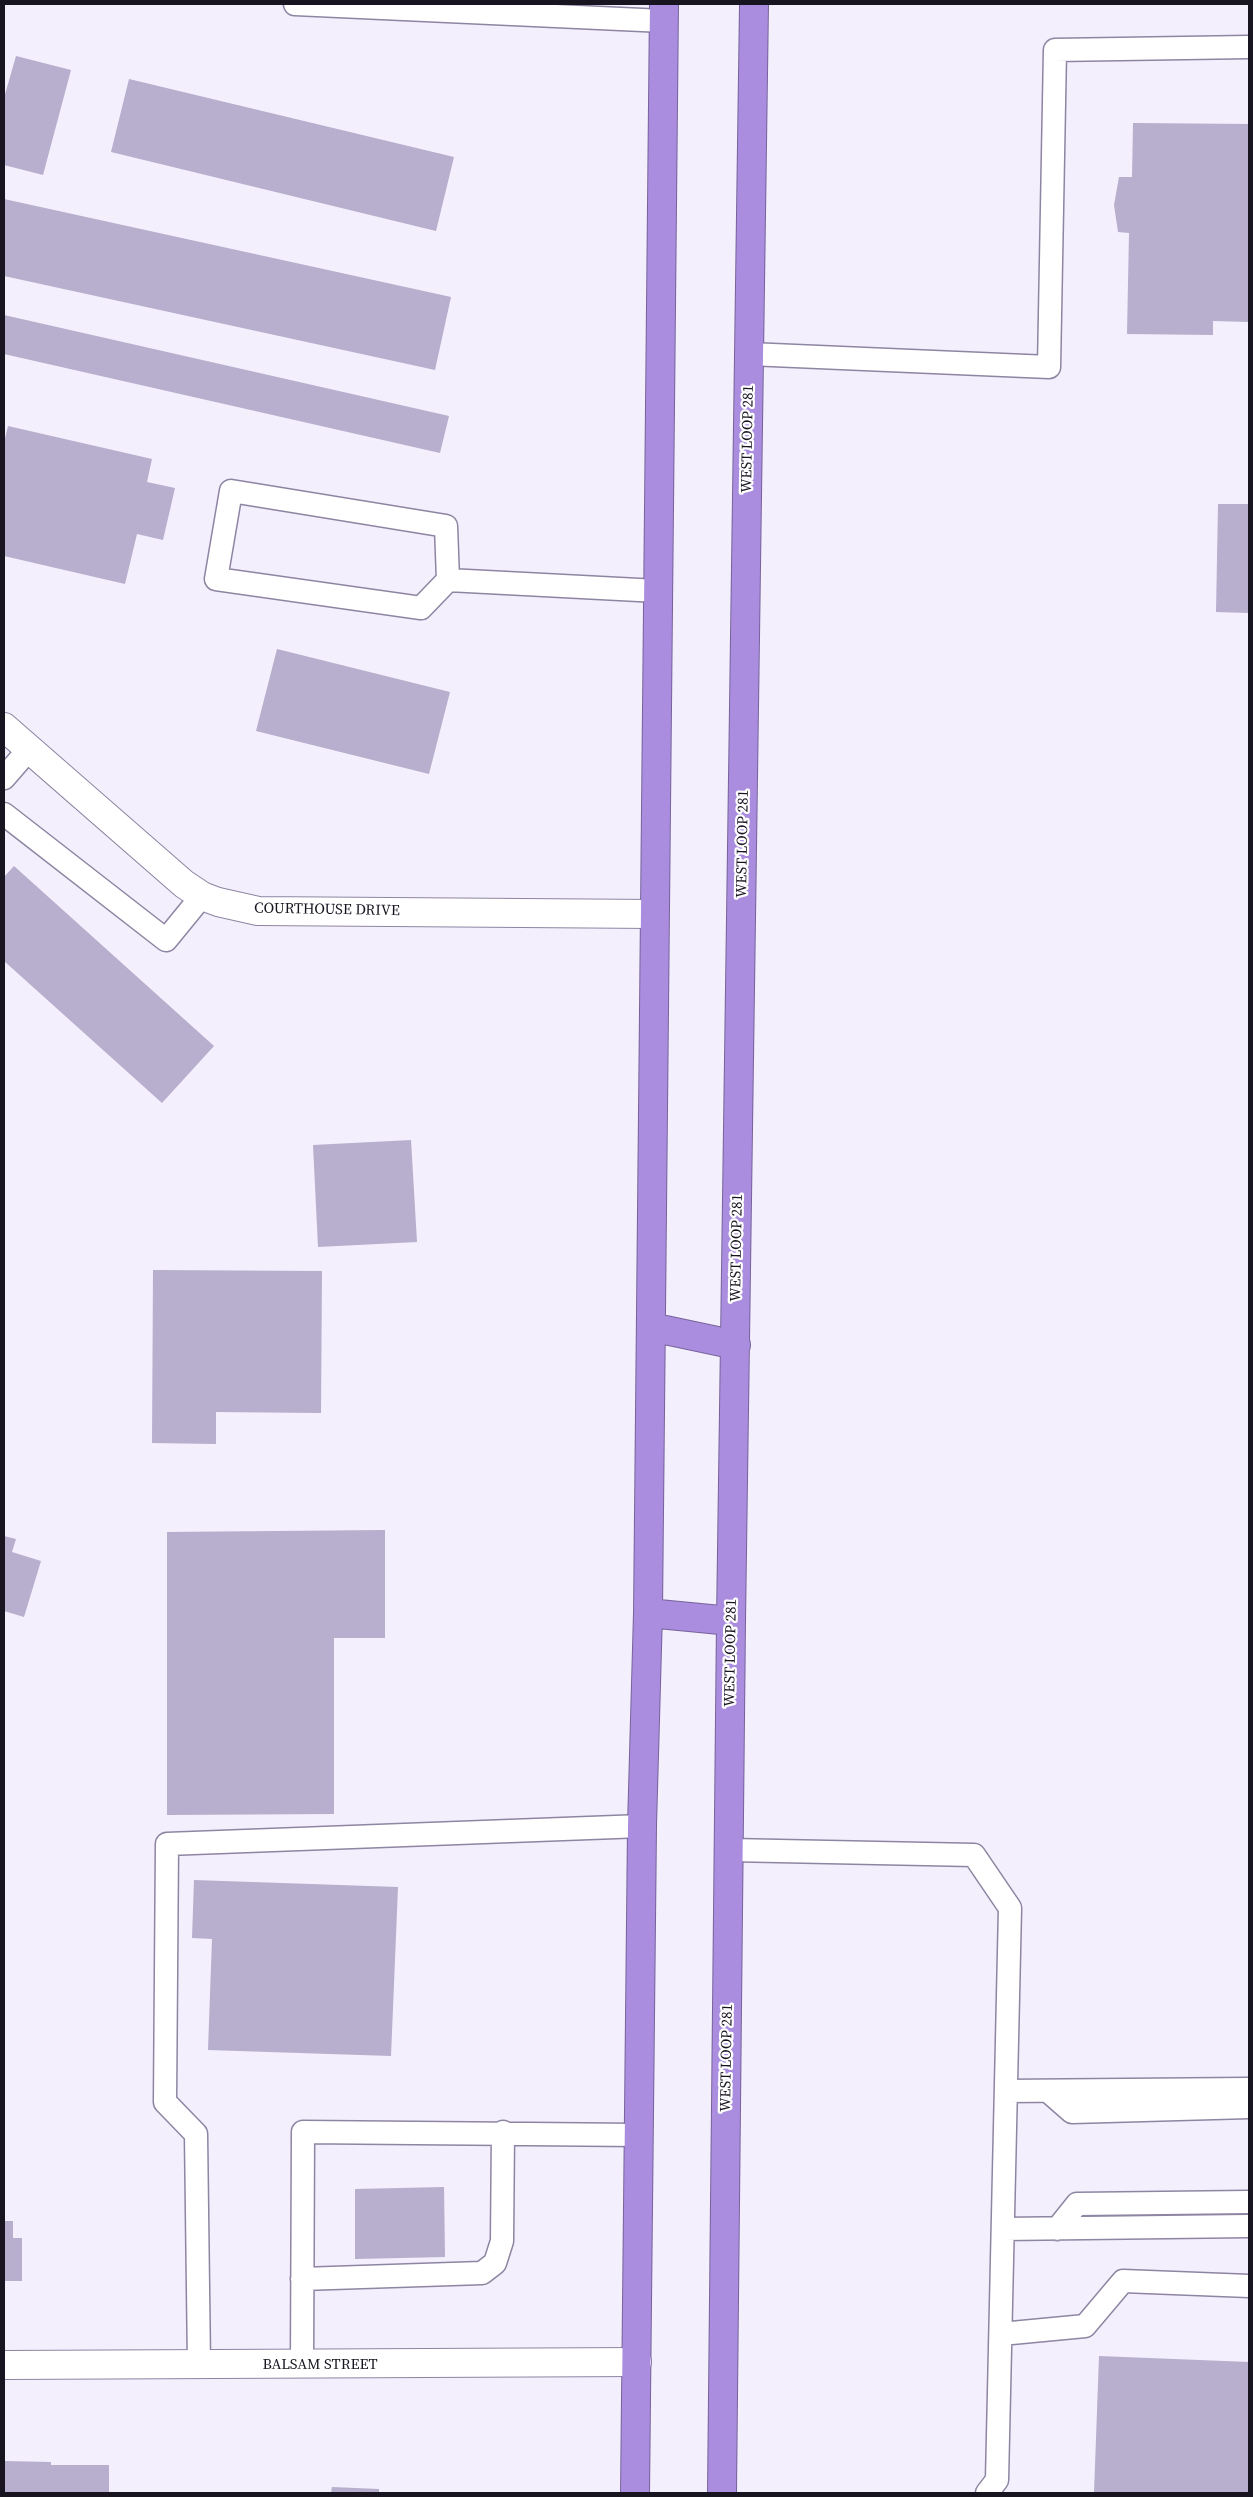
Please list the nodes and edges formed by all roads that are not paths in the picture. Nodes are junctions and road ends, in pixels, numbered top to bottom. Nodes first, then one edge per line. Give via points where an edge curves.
1 (295, 4) edge
2 (754, 4) edge
3 (664, 12) edge
4 (1249, 47) edge
5 (750, 354) junction
6 (448, 580) junction
7 (658, 590) junction
8 (4, 727) edge
9 (30, 748) junction
10 (4, 778) edge
11 (4, 814) edge
12 (202, 896) junction
13 (654, 914) junction
14 (650, 1327) junction
15 (736, 1345) junction
16 (648, 1613) junction
17 (731, 1621) junction
18 (642, 1826) junction
19 (730, 1850) junction
20 (1249, 2089) edge
21 (1006, 2091) junction
22 (1048, 2091) junction
23 (1249, 2107) edge
24 (503, 2132) junction
25 (638, 2135) junction
26 (1249, 2202) edge
27 (1249, 2226) edge
28 (1003, 2229) junction
29 (1057, 2229) junction
30 (302, 2279) junction
31 (1249, 2286) edge
32 (1001, 2334) junction
33 (637, 2362) junction
34 (4, 2365) edge
35 (302, 2365) junction
36 (199, 2366) junction
37 (635, 2493) edge
38 (722, 2493) edge
39 (987, 2493) edge

1 - 3 lane
2 - 5 highway, WEST LOOP 281
3 - 7 highway
4 - 5 lane via 1055,50 1049,367
5 - 15 highway, WEST LOOP 281
6 - 6 lane via 420,608 216,579 231,491 446,526
6 - 7 lane
7 - 13 highway
8 - 9 street, COURTHOUSE DRIVE
9 - 10 lane
9 - 12 street, COURTHOUSE DRIVE via 184,884
11 - 12 lane via 166,940
12 - 13 street, COURTHOUSE DRIVE via 258,911
13 - 14 highway
14 - 15 highway
14 - 16 highway
15 - 17 highway, WEST LOOP 281
16 - 17 highway
16 - 18 highway
17 - 19 highway, WEST LOOP 281
18 - 25 highway
18 - 36 lane via 167,1844 165,2102 196,2134
19 - 21 lane via 974,1854 1010,1908
19 - 38 highway, WEST LOOP 281
20 - 22 lane
21 - 22 lane
21 - 28 lane
22 - 23 lane via 1072,2112
24 - 25 lane
24 - 30 lane via 502,2240 495,2263 482,2274
24 - 30 lane via 303,2132
25 - 33 highway
26 - 29 lane via 1077,2204
27 - 29 lane
28 - 29 lane
28 - 32 lane
30 - 35 lane
31 - 32 lane via 1123,2280 1085,2326
32 - 39 lane via 997,2480
33 - 35 street, BALSAM STREET
33 - 37 highway
34 - 36 street, BALSAM STREET
35 - 36 street, BALSAM STREET

